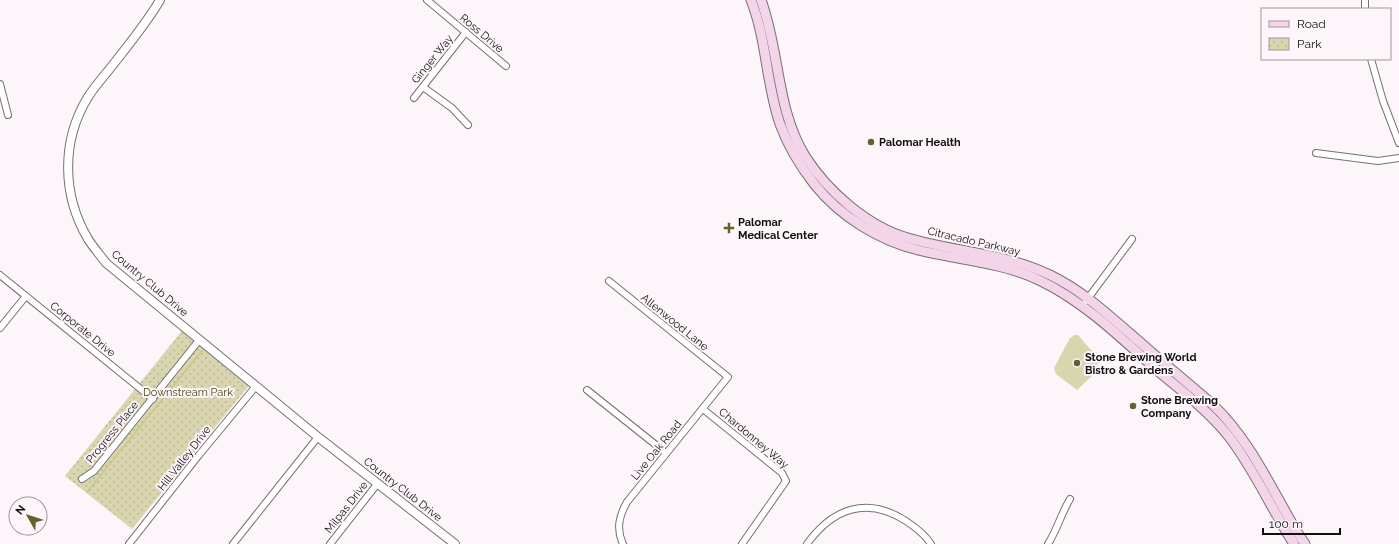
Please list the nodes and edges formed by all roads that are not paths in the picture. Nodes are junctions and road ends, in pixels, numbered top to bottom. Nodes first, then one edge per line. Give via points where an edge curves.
1 (160, 0) edge
2 (427, 0) edge
3 (751, 0) edge
4 (761, 0) edge
5 (466, 32) junction
6 (1371, 60) edge
7 (506, 66) dead end
8 (0, 84) edge
9 (423, 87) junction
10 (414, 98) dead end
11 (8, 116) dead end
12 (468, 125) dead end
13 (1399, 143) edge
14 (1316, 153) dead end
15 (1399, 158) edge
16 (1132, 239) dead end
17 (0, 275) edge
18 (609, 282) dead end
19 (26, 296) junction
20 (1085, 301) junction
21 (0, 328) edge
22 (200, 339) junction
23 (728, 377) joint
24 (256, 386) junction
25 (587, 390) dead end
26 (153, 399) junction
27 (703, 409) junction
28 (318, 436) junction
29 (666, 453) junction
30 (82, 479) dead end
31 (378, 483) junction
32 (1070, 499) dead end
33 (1279, 512) junction
34 (129, 544) edge
35 (233, 544) edge
36 (330, 544) edge
37 (455, 544) edge
38 (623, 544) edge
39 (742, 544) edge
40 (807, 544) edge
41 (930, 544) edge
42 (1048, 544) edge
43 (1294, 544) edge
44 (1305, 544) edge

1 - 22 street, Country Club Drive via 149,20 85,103 73,130 68,156 68,182 78,220 88,240 106,263
2 - 5 street, Ross Drive
3 - 20 main road, Citracado Parkway via 761,31 780,123 800,164 826,197 862,226 887,239 916,249 990,264 1023,274
4 - 20 main road, Citracado Parkway via 786,110 794,134 815,170 842,200 864,217 906,238 1012,261 1050,276
5 - 7 street, Ross Drive
5 - 9 street, Ginger Way
6 - 13 street
8 - 11 street
9 - 10 street, Ginger Way
9 - 12 street via 452,108
14 - 15 street via 1378,161
16 - 20 street
17 - 19 street, Corporate Drive
18 - 23 street, Allenwood Lane
19 - 21 street
19 - 26 street, Corporate Drive
20 - 33 main road, Citracado Parkway via 1216,408 1246,446
22 - 24 street, Country Club Drive
22 - 26 street, Progress Place
23 - 27 street, Live Oak Road
24 - 28 street, Country Club Drive
24 - 34 street, Hill Valley Drive
25 - 29 street
26 - 30 street, Progress Place via 94,471
27 - 29 street, Live Oak Road
27 - 39 street, Chardonney Way via 782,473 786,481
28 - 31 street, Country Club Drive
28 - 35 street
29 - 38 street, Live Oak Road via 622,510 619,527
31 - 36 street, Milpas Drive
31 - 37 street, Country Club Drive
32 - 42 street
33 - 43 main road, Citracado Parkway
33 - 44 main road, Citracado Parkway
40 - 41 street via 826,522 849,510 865,508 881,509 896,515 916,528

